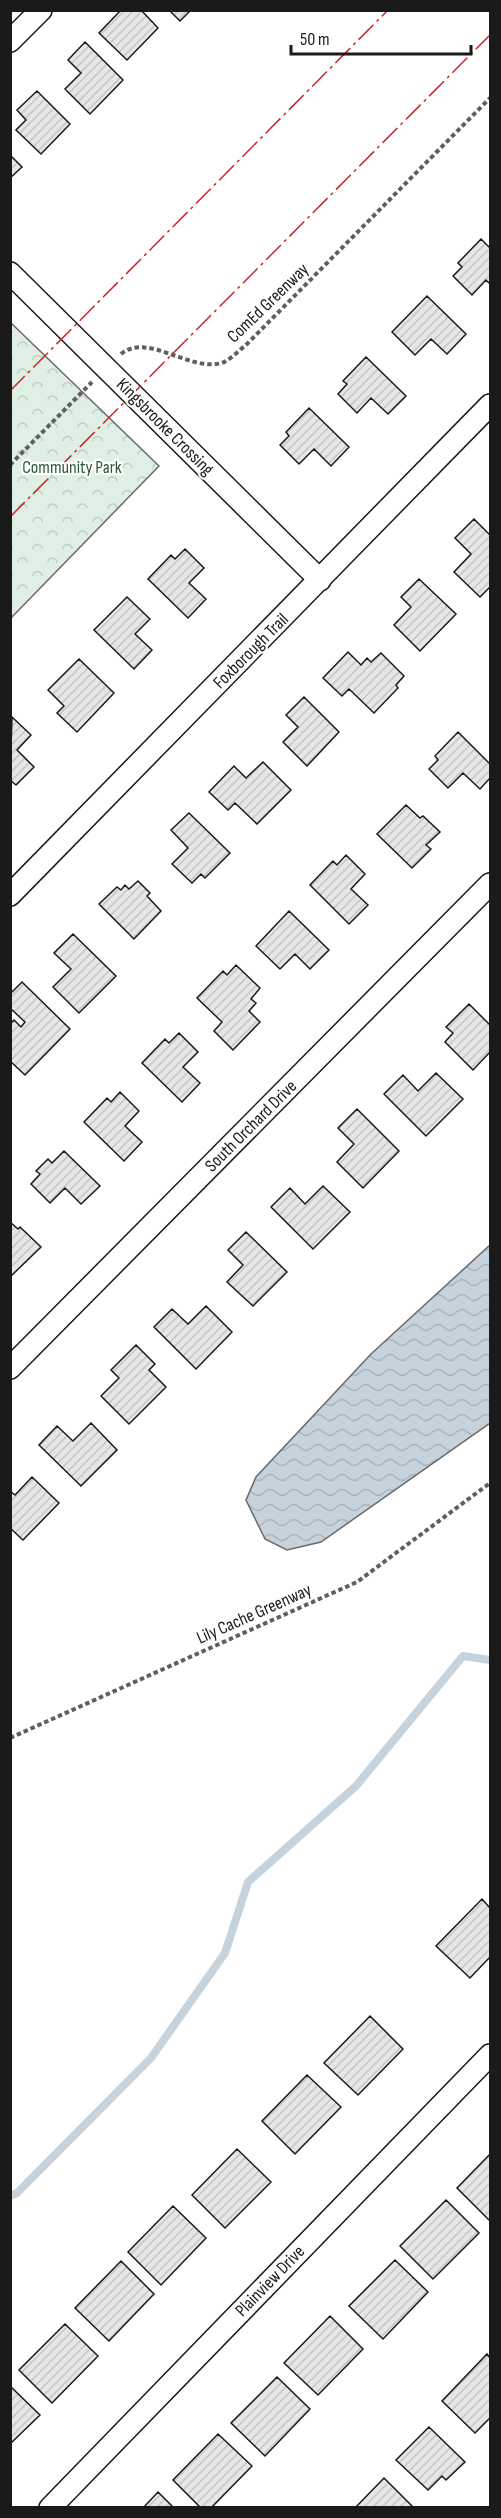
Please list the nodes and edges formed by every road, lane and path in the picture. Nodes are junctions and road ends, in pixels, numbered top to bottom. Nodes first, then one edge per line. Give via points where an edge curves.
1 (40, 10) edge
2 (10, 41) edge
3 (490, 98) edge
4 (10, 273) edge
5 (106, 367) junction
6 (490, 405) edge
7 (10, 465) edge
8 (320, 580) junction
9 (490, 884) edge
10 (10, 895) edge
11 (10, 1368) edge
12 (490, 1483) edge
13 (10, 1738) edge
14 (490, 2055) edge
15 (50, 2508) edge

1 - 2 street
3 - 5 path, ComEd Greenway via 245,346 224,362 205,365 141,346 126,350
4 - 5 street, Kingsbrooke Crossing
5 - 7 path, ComEd Greenway
5 - 8 street, Kingsbrooke Crossing
6 - 8 street, Foxborough Trail
8 - 10 street, Foxborough Trail
9 - 11 street, South Orchard Drive
12 - 13 path, Lily Cache Greenway via 357,1582
14 - 15 street, Plainview Drive

